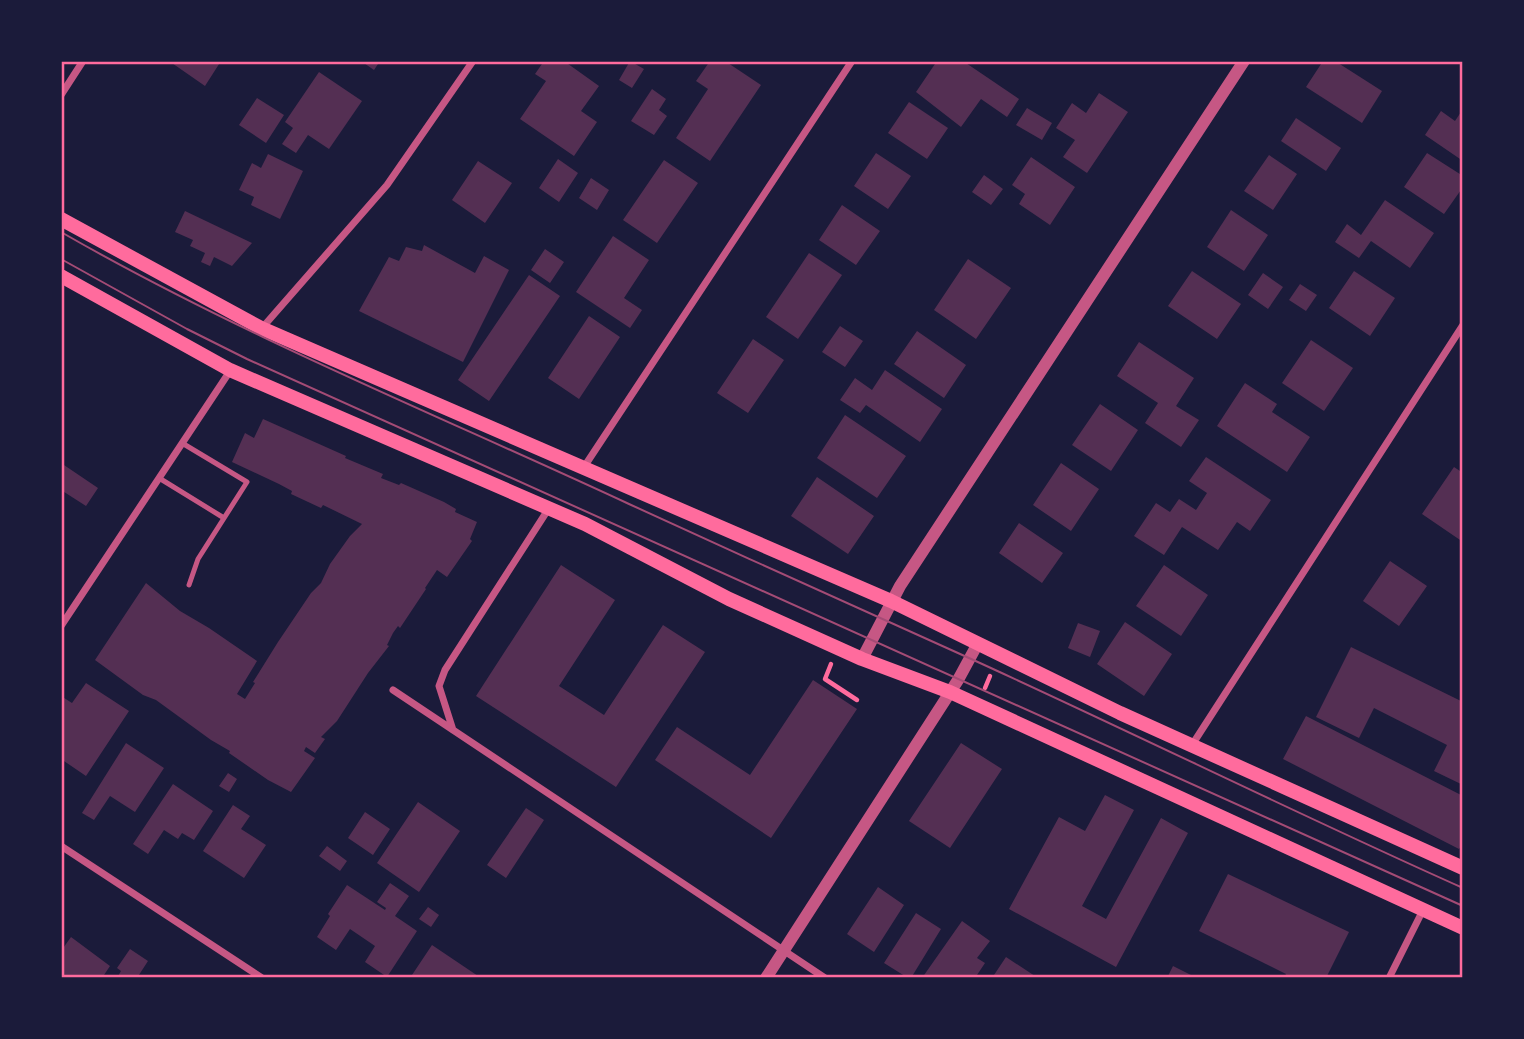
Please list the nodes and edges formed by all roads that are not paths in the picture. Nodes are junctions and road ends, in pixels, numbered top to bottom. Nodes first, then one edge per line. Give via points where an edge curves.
1 (83, 61) edge
2 (473, 61) edge
3 (852, 61) edge
4 (1244, 61) edge
5 (61, 95) edge
6 (61, 219) edge
7 (61, 276) edge
8 (1463, 325) edge
9 (261, 328) junction
10 (230, 370) junction
11 (182, 443) junction
12 (584, 467) junction
13 (159, 478) junction
14 (549, 508) junction
15 (224, 518) junction
16 (189, 585) dead end
17 (891, 601) junction
18 (61, 626) edge
19 (977, 645) junction
20 (862, 659) junction
21 (393, 690) dead end
22 (950, 692) junction
23 (453, 730) junction
24 (1192, 745) junction
25 (61, 846) edge
26 (1463, 868) edge
27 (1423, 910) junction
28 (1463, 928) edge
29 (784, 951) junction
30 (262, 978) edge
31 (766, 978) edge
32 (825, 978) edge
33 (1389, 978) edge

1 - 5 street
2 - 9 street via 387,185
3 - 12 street
4 - 17 street
6 - 9 main road
7 - 10 main road
8 - 24 street
9 - 12 main road
10 - 11 street
10 - 14 main road
11 - 13 street
11 - 15 lane via 247,482
12 - 17 main road
13 - 15 lane
13 - 18 street
14 - 20 main road
14 - 23 street via 445,670 439,685
15 - 16 lane via 198,559
17 - 19 main road
17 - 20 street
19 - 22 street
19 - 24 main road
20 - 22 main road
21 - 23 street
22 - 27 main road
22 - 29 street
23 - 29 street
24 - 26 main road
25 - 30 street
27 - 28 main road
27 - 33 street
29 - 31 street
29 - 32 street

